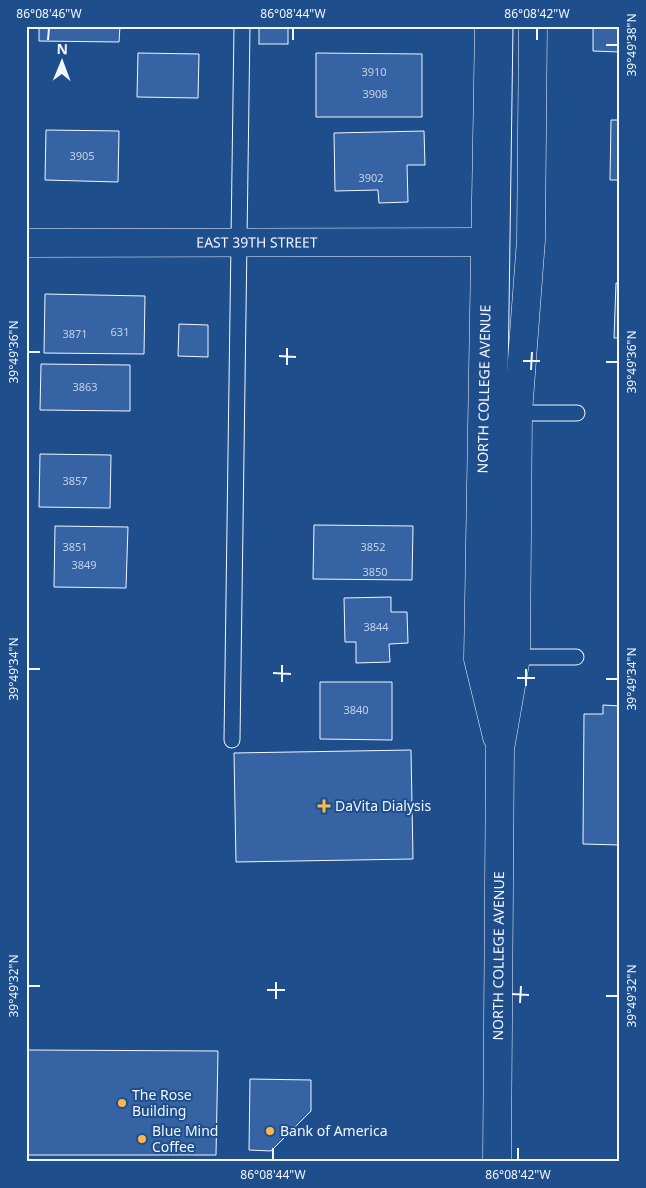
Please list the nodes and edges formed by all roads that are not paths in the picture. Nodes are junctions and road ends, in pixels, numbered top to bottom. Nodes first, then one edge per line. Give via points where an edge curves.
1 (242, 26) edge
2 (490, 26) edge
3 (505, 26) edge
4 (533, 26) edge
5 (238, 242) junction
6 (487, 242) junction
7 (26, 243) edge
8 (577, 413) dead end
9 (518, 414) junction
10 (516, 657) junction
11 (576, 657) dead end
12 (232, 740) dead end
13 (500, 749) junction
14 (497, 1162) edge

1 - 5 lane
2 - 6 main road, NORTH COLLEGE AVENUE
3 - 13 lane, NORTH COLLEGE AVENUE via 496,664
4 - 9 main road, NORTH COLLEGE AVENUE via 531,240
5 - 6 main road, EAST 39TH STREET
5 - 7 main road, EAST 39TH STREET
5 - 12 lane
6 - 13 main road, NORTH COLLEGE AVENUE via 478,659
8 - 9 lane
9 - 10 main road, NORTH COLLEGE AVENUE
10 - 11 lane
10 - 13 main road, NORTH COLLEGE AVENUE
13 - 14 main road, NORTH COLLEGE AVENUE

